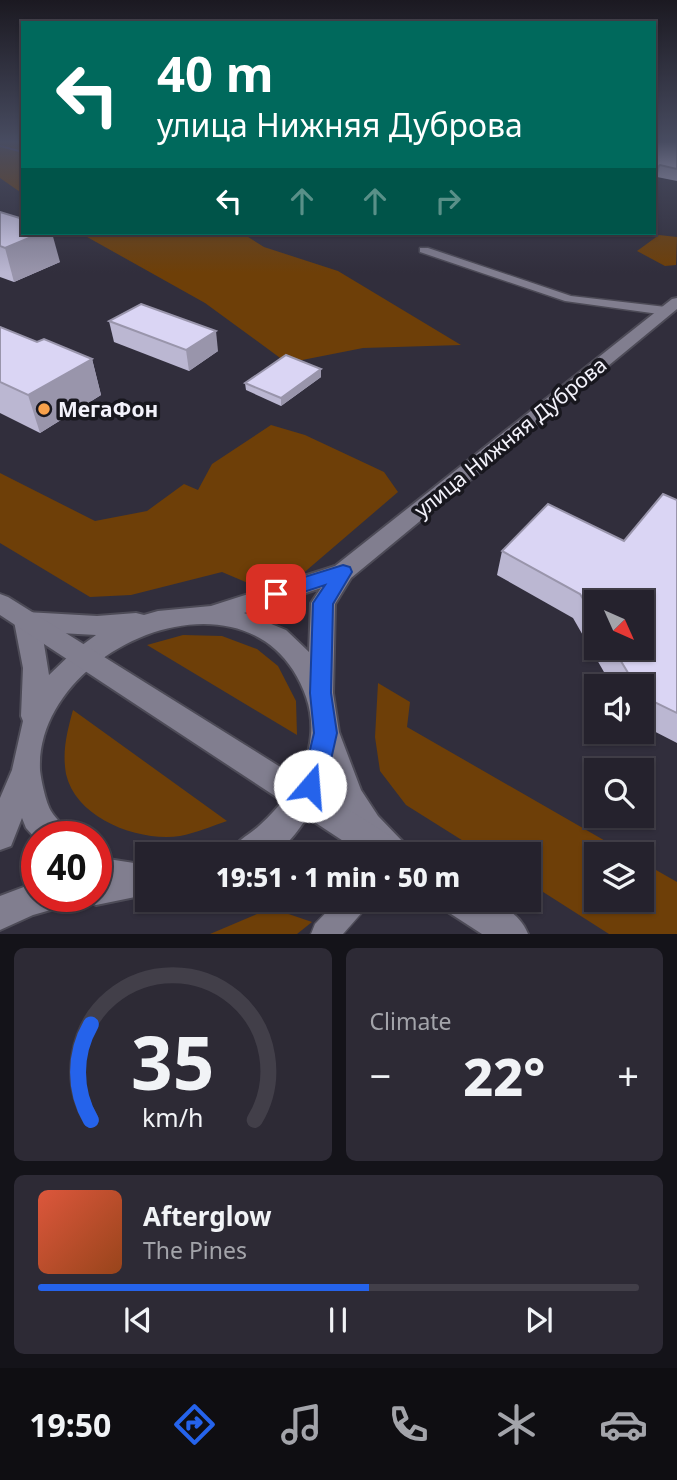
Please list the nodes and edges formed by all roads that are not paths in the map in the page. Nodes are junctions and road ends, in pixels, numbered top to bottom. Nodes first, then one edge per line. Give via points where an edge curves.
1 (424, 250) dead end
2 (672, 306) edge
3 (343, 572) junction
4 (0, 603) edge
5 (211, 615) junction
6 (158, 620) junction
7 (26, 621) junction
8 (83, 658) junction
9 (320, 693) junction
10 (32, 733) junction
11 (325, 733) junction
12 (26, 770) junction
13 (303, 800) junction
14 (40, 821) edge
15 (0, 835) edge
16 (263, 842) edge
17 (372, 842) edge
18 (379, 842) edge
19 (112, 876) edge
20 (135, 880) edge
21 (135, 884) edge
22 (112, 887) edge
23 (21, 904) edge
24 (345, 912) edge
25 (478, 912) edge
26 (0, 913) edge
27 (325, 934) edge
28 (511, 934) edge

1 - 2 lane via 569,299
2 - 3 street, улица Нижняя Дуброва
3 - 5 street, улица Нижняя Дуброва
3 - 9 street, улица Нижняя Дуброва via 323,603
4 - 7 street
5 - 6 street, улица Нижняя Дуброва
5 - 9 street via 271,633 302,658
6 - 7 street via 97,626
6 - 8 street, улица Нижняя Дуброва via 108,640
7 - 8 street
7 - 10 street via 35,646 38,682
8 - 10 street, улица Нижняя Дуброва via 51,694
8 - 13 street
9 - 11 street, улица Нижняя Дуброва
10 - 12 street, улица Нижняя Дуброва
11 - 13 street, улица Нижняя Дуброва via 316,773
11 - 18 street via 350,803
12 - 14 street
12 - 15 street, улица Нижняя Дуброва
13 - 16 street, улица Нижняя Дуброва
13 - 17 street
19 - 20 street
21 - 22 street
23 - 26 street
24 - 27 lane
25 - 28 street

